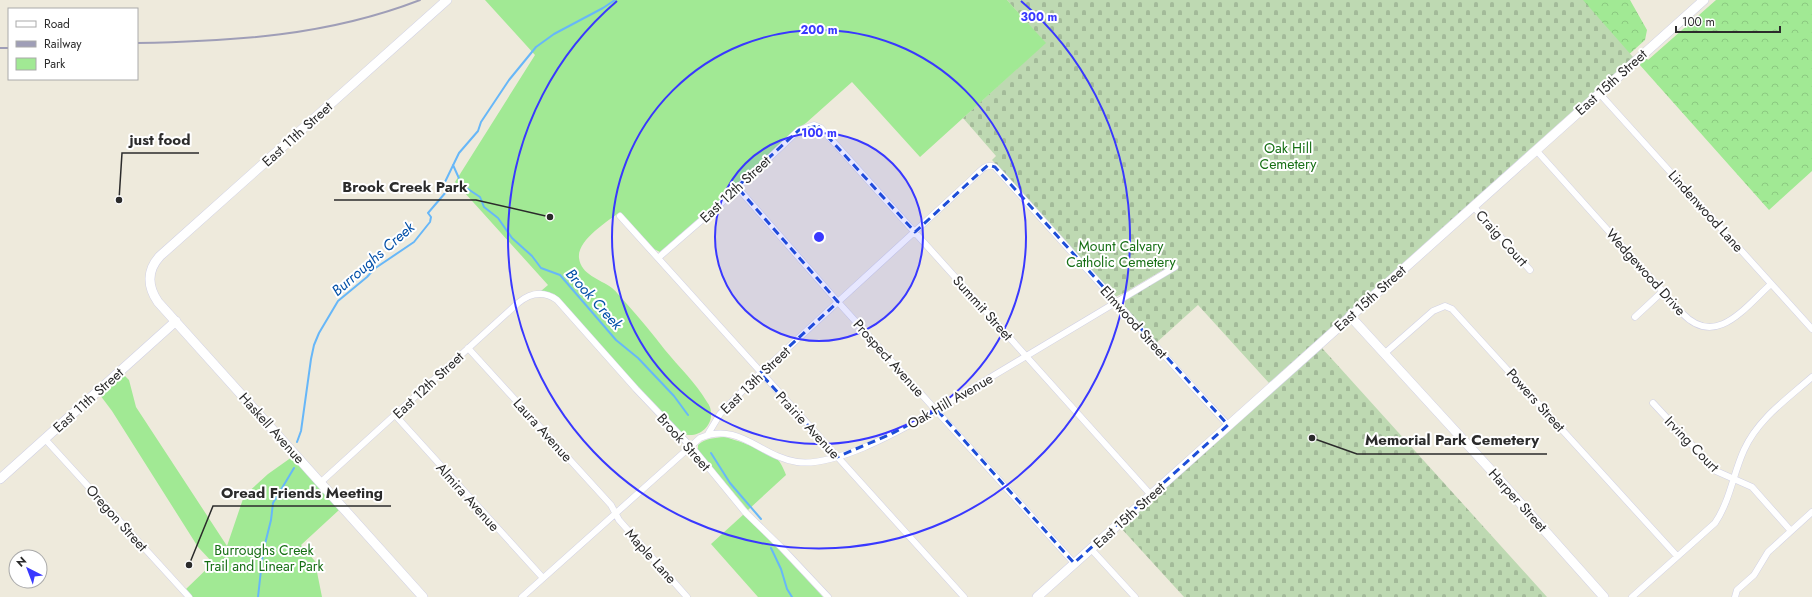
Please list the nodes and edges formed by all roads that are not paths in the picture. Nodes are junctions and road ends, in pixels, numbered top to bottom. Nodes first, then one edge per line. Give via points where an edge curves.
1 (447, 0) edge
2 (1704, 0) edge
3 (1600, 92) junction
4 (814, 125) joint
5 (1536, 150) junction
6 (992, 165) joint
7 (737, 187) junction
8 (1473, 206) junction
9 (620, 216) dead end
10 (915, 232) junction
11 (658, 258) junction
12 (1175, 267) dead end
13 (1530, 270) dead end
14 (150, 271) joint
15 (1771, 284) junction
16 (1663, 291) junction
17 (538, 294) joint
18 (838, 302) junction
19 (1116, 302) junction
20 (1350, 316) junction
21 (1635, 317) dead end
22 (176, 321) junction
23 (1812, 329) edge
24 (468, 348) junction
25 (1384, 354) junction
26 (1026, 356) junction
27 (760, 373) junction
28 (1812, 377) edge
29 (1654, 403) dead end
30 (936, 410) junction
31 (395, 415) junction
32 (1228, 425) junction
33 (708, 434) junction
34 (45, 439) junction
35 (690, 446) junction
36 (837, 456) junction
37 (1734, 479) junction
38 (0, 480) edge
39 (321, 482) junction
40 (1151, 495) junction
41 (1812, 512) edge
42 (615, 514) junction
43 (1791, 531) junction
44 (1091, 549) junction
45 (1677, 556) junction
46 (1074, 563) junction
47 (543, 578) junction
48 (189, 597) edge
49 (423, 597) edge
50 (522, 597) edge
51 (687, 597) edge
52 (828, 597) edge
53 (964, 597) edge
54 (1037, 597) edge
55 (1135, 597) edge
56 (1604, 597) edge
57 (1632, 597) edge
58 (1735, 597) edge

1 - 14 main road, East 11th Street via 160,256
2 - 3 main road, East 15th Street
3 - 5 main road, East 15th Street
3 - 15 street, Lindenwood Lane
4 - 7 street, East 12th Street via 799,130
4 - 10 street, Summit Street via 825,131
5 - 8 main road, East 15th Street
5 - 16 street, Wedgewood Drive
6 - 10 street, East 13th Street via 988,165
6 - 19 street, Elmwood Street
7 - 11 street, East 12th Street
7 - 18 street, Prospect Avenue
8 - 13 street, Craig Court
8 - 20 main road, East 15th Street
9 - 11 street, Prairie Avenue
10 - 18 street, East 13th Street
10 - 26 street, Summit Street
11 - 27 street, Prairie Avenue
12 - 19 street, Oak Hill Avenue
14 - 22 main road, Haskell Avenue via 152,292
15 - 16 street, Wedgewood Drive via 1730,320 1711,328 1695,324 1688,319
15 - 23 street, Lindenwood Lane
16 - 21 street
17 - 24 street, East 12th Street via 528,296 518,303
17 - 35 street, Brook Street via 548,295 557,300
18 - 27 street, East 13th Street
18 - 30 street, Prospect Avenue
19 - 26 street, Oak Hill Avenue
19 - 32 street, Elmwood Street
20 - 25 main road, Harper Street
20 - 32 main road, East 15th Street
22 - 34 main road, East 11th Street
22 - 39 main road, Haskell Avenue
24 - 31 street, East 12th Street
24 - 42 street, Laura Avenue via 611,505
25 - 45 street, Powers Street via 1433,311 1445,306 1452,309
25 - 56 main road, Harper Street
26 - 30 street, Oak Hill Avenue
26 - 40 street, Summit Street
27 - 33 street, East 13th Street via 720,414
27 - 36 street, Prairie Avenue
28 - 37 street via 1755,430
29 - 37 street, Irving Court via 1716,471
30 - 36 street, Oak Hill Avenue via 891,434
30 - 46 street, Prospect Avenue
31 - 39 street, East 12th Street
31 - 47 street, Almira Avenue
32 - 40 main road, East 15th Street
33 - 35 street, East 13th Street
33 - 36 street, Oak Hill Avenue via 719,432 736,435 776,455 798,462 820,461
34 - 38 main road, East 11th Street
34 - 48 street, Oregon Street
35 - 42 street, East 13th Street
35 - 52 street, Brook Street via 757,525 782,547
36 - 53 street, Prairie Avenue
37 - 43 street, Irving Court via 1752,487
37 - 45 street via 1724,508 1715,523
39 - 49 main road, Haskell Avenue
40 - 44 main road, East 15th Street
41 - 43 street
42 - 47 street, East 13th Street
42 - 51 street, Maple Lane
43 - 58 street via 1768,552 1754,575 1737,590
44 - 46 main road, East 15th Street
44 - 55 street
45 - 57 street
46 - 54 main road, East 15th Street
47 - 50 street, East 13th Street

